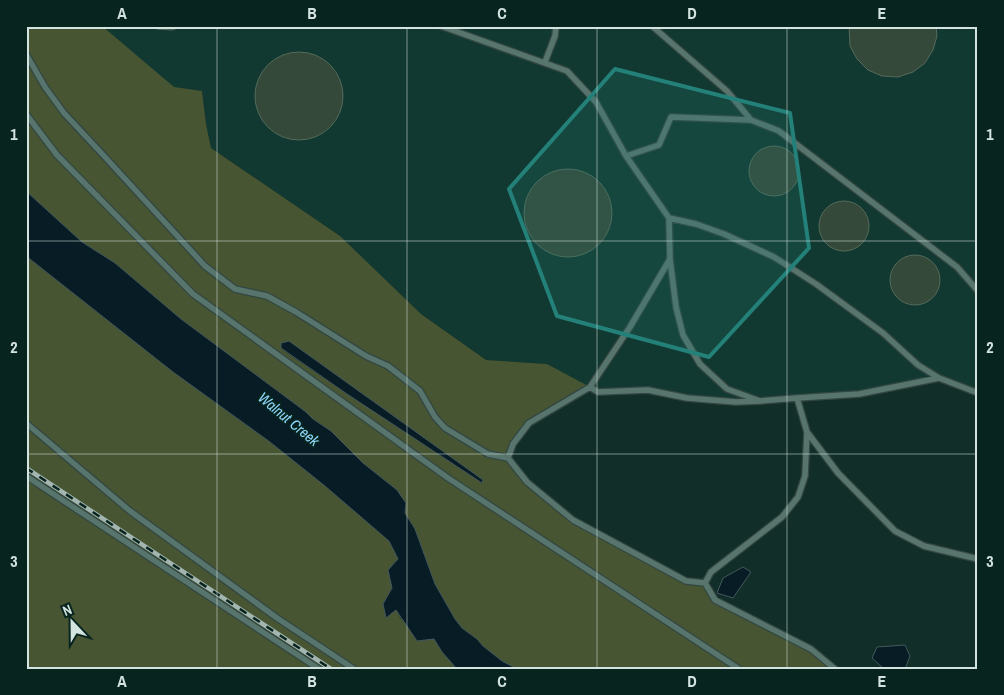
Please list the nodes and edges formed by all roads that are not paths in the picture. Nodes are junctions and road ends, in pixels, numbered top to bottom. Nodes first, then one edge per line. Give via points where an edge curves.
1 (441, 26) edge
2 (556, 26) edge
3 (652, 26) edge
4 (26, 54) edge
5 (545, 62) junction
6 (26, 114) edge
7 (751, 120) junction
8 (626, 156) junction
9 (669, 218) junction
10 (670, 259) junction
11 (978, 291) edge
12 (939, 378) junction
13 (590, 387) junction
14 (978, 393) edge
15 (797, 398) junction
16 (760, 401) junction
17 (26, 423) edge
18 (807, 432) junction
19 (508, 458) junction
20 (26, 476) edge
21 (978, 559) edge
22 (705, 583) junction
23 (319, 669) edge
24 (354, 669) edge
25 (738, 669) edge
26 (835, 669) edge

1 - 5 lane
2 - 5 lane
3 - 7 lane via 727,91
4 - 19 lane via 64,113 205,266 235,289 267,296 388,366 420,391 445,428 488,454
5 - 8 lane via 567,71 596,102
6 - 25 lane via 57,155 193,294 448,478
7 - 8 lane via 671,117 659,145
7 - 11 lane via 779,131 957,267
8 - 9 lane
9 - 10 lane
9 - 12 lane via 724,234 774,257 816,284
10 - 13 lane
10 - 16 lane via 683,335 700,364 727,389
12 - 14 lane
12 - 15 lane via 859,394
13 - 16 lane via 598,392 648,390 687,398
13 - 19 lane via 529,423 513,444
15 - 16 lane
15 - 18 lane
17 - 24 lane via 130,511 276,618
18 - 21 lane via 838,472 895,531 924,546
18 - 22 lane via 805,476 798,497 782,518 711,572
19 - 22 lane via 528,482 573,520 686,580
20 - 23 lane
22 - 26 lane via 715,600 810,649

